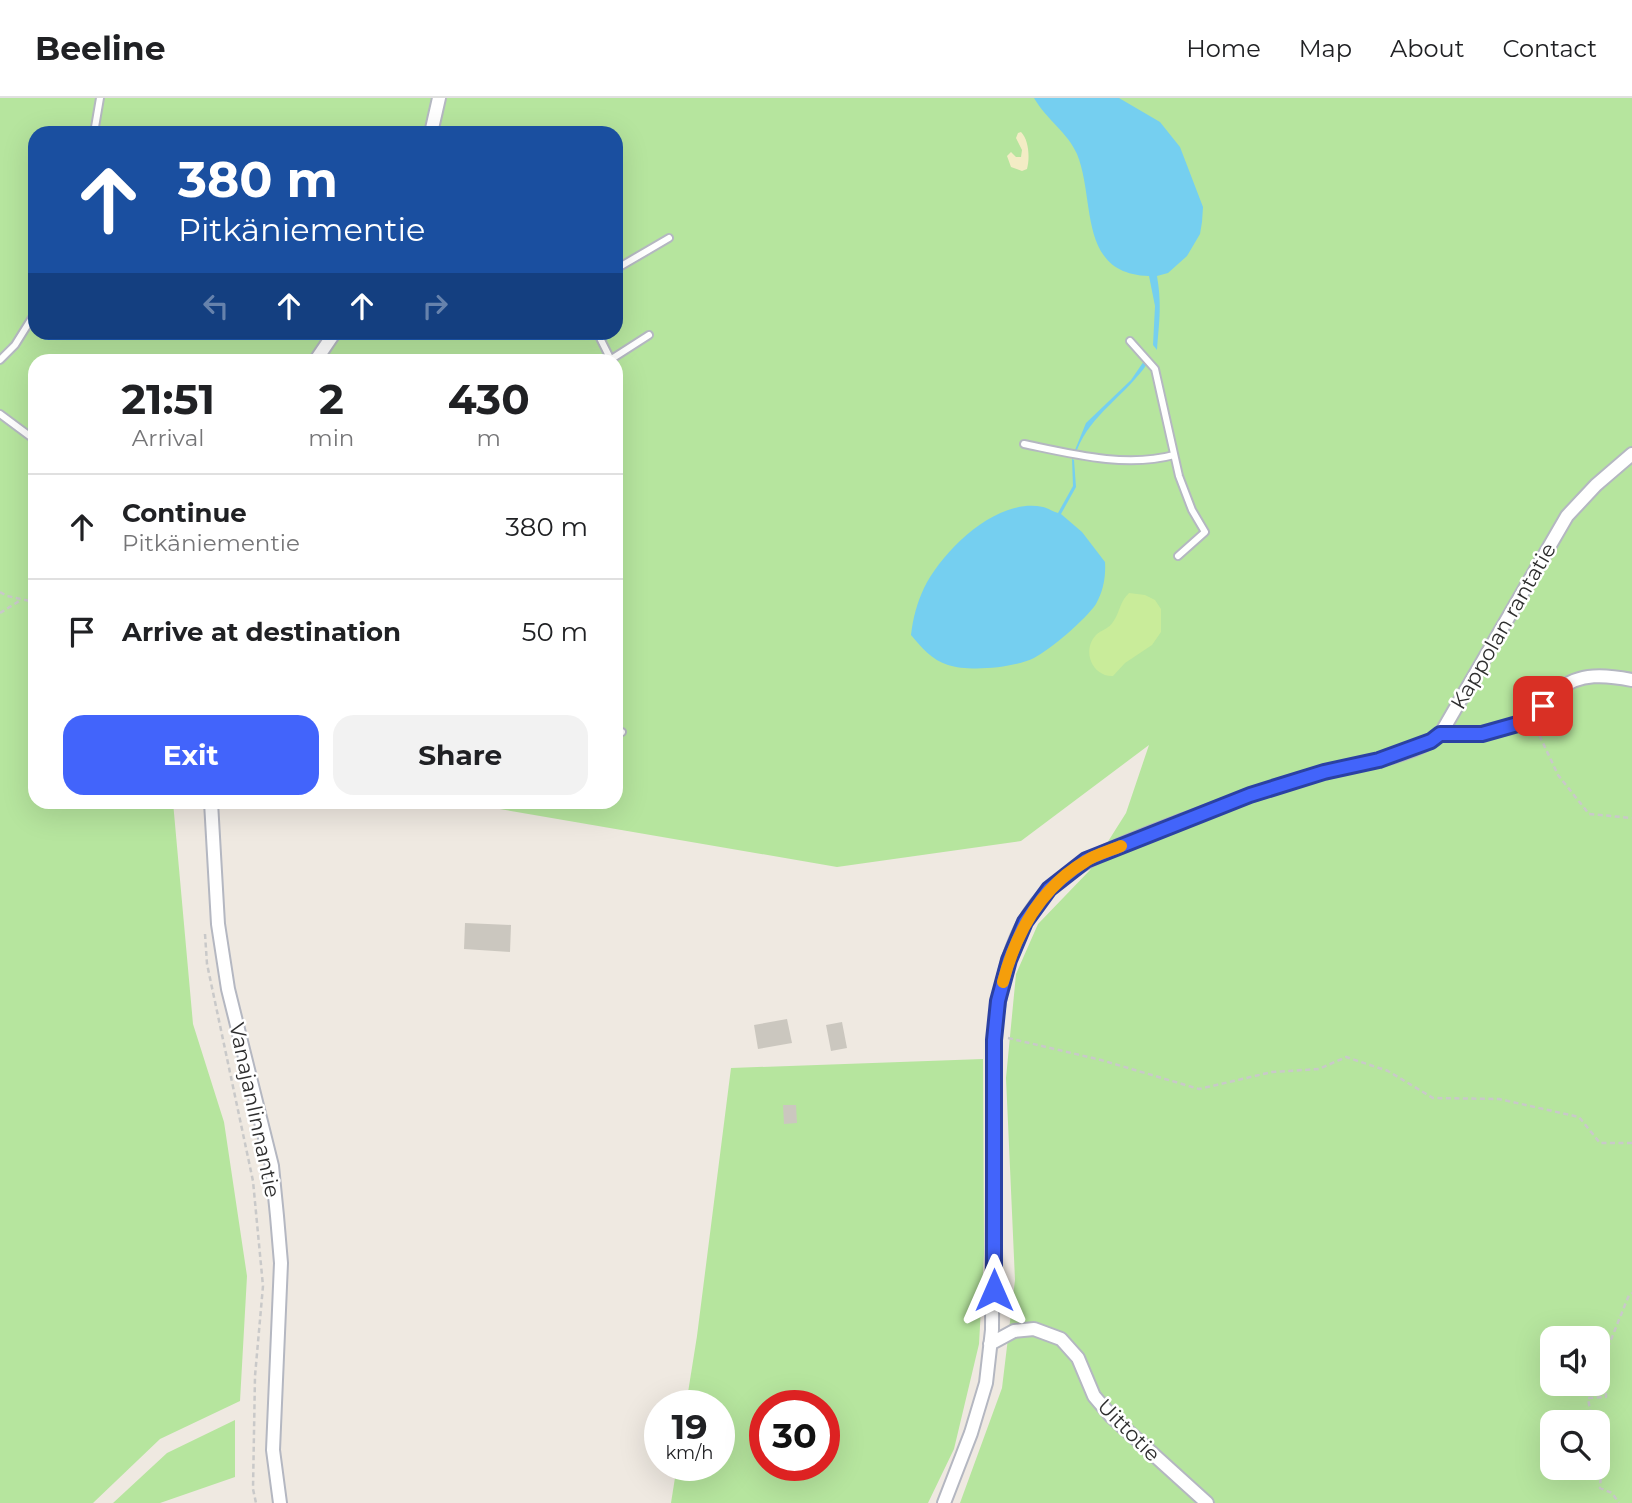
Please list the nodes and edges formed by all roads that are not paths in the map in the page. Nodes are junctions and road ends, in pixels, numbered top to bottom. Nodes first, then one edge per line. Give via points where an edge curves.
1 (100, 98) edge
2 (439, 98) edge
3 (95, 126) edge
4 (433, 126) edge
5 (668, 237) dead end
6 (623, 265) edge
7 (28, 324) edge
8 (649, 335) dead end
9 (1130, 341) dead end
10 (620, 354) edge
11 (0, 360) edge
12 (0, 414) edge
13 (28, 435) edge
14 (1024, 444) dead end
15 (1632, 454) edge
16 (1174, 455) junction
17 (1178, 556) dead end
18 (1632, 680) edge
19 (1440, 734) junction
20 (211, 809) edge
21 (990, 1345) junction
22 (280, 1503) edge
23 (944, 1503) edge
24 (1207, 1503) edge

1 - 3 lane
2 - 4 street
5 - 6 lane
7 - 11 lane
8 - 10 lane
9 - 16 lane via 1155,369
12 - 13 lane
14 - 16 lane via 1075,455 1150,461
15 - 19 street, Kappolan rantatie via 1567,516
16 - 17 lane via 1183,488 1205,532
18 - 19 street via 1581,678 1560,688 1521,723 1482,734
19 - 21 street, Kappolan rantatie via 1379,760 1250,795 1086,860 1049,889 1025,922 998,1001
20 - 22 street, Vanajanlinnantie via 218,924 228,989 272,1166 277,1216 281,1264 273,1450
21 - 23 street, Kappolan rantatie via 986,1383
21 - 24 street, Uittotie via 1014,1331 1034,1329 1061,1339 1078,1358 1094,1396 1111,1416

